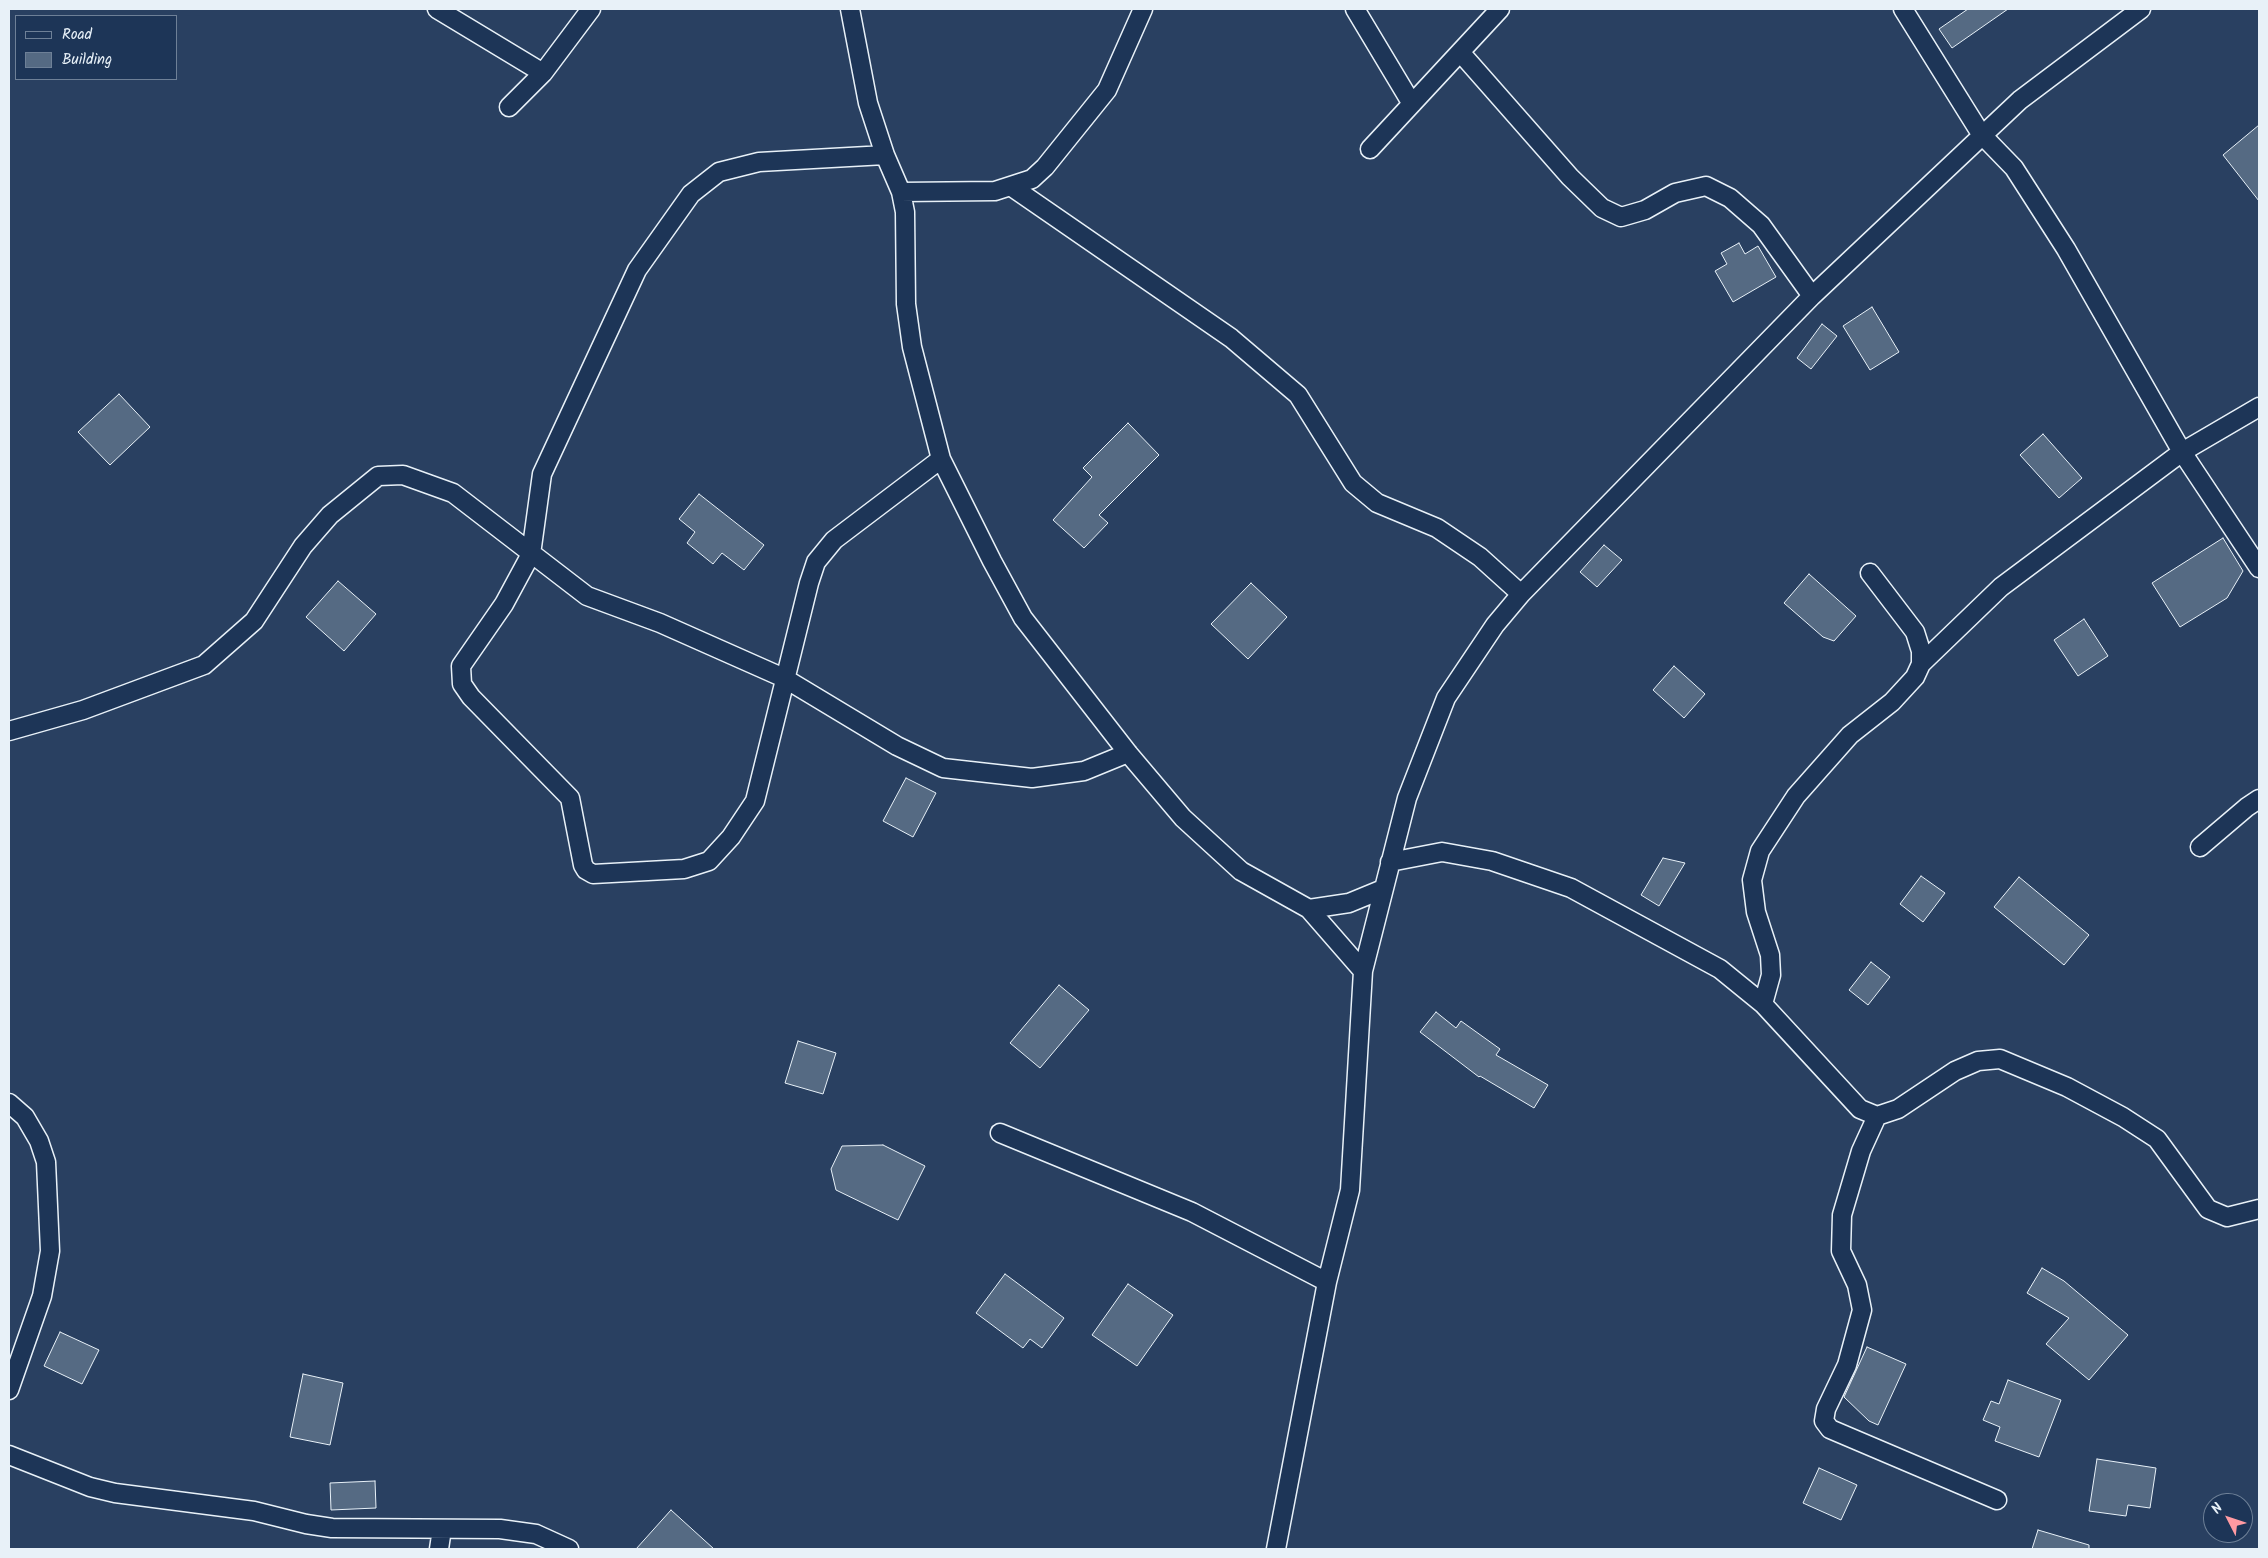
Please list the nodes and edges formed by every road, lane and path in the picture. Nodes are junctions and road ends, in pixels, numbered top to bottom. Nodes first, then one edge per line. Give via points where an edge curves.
1 (437, 9) edge
2 (591, 9) edge
3 (850, 9) edge
4 (1143, 9) edge
5 (1355, 9) edge
6 (1500, 9) edge
7 (1903, 9) edge
8 (2141, 9) edge
9 (1460, 52) junction
10 (543, 74) junction
11 (1412, 104) junction
12 (510, 107) dead end
13 (1981, 134) junction
14 (1370, 149) dead end
15 (885, 155) junction
16 (1012, 187) junction
17 (901, 192) junction
18 (1812, 296) junction
19 (2259, 407) edge
20 (2182, 452) junction
21 (941, 459) junction
22 (531, 554) junction
23 (2259, 568) edge
24 (1870, 573) dead end
25 (1521, 594) junction
26 (1920, 664) junction
27 (784, 678) junction
28 (9, 731) edge
29 (1128, 753) junction
30 (2259, 800) edge
31 (2200, 847) dead end
32 (1390, 862) junction
33 (1383, 889) junction
34 (1309, 909) junction
35 (1362, 971) junction
36 (1763, 1004) junction
37 (9, 1102) edge
38 (1877, 1116) junction
39 (1000, 1133) dead end
40 (2259, 1209) edge
41 (1326, 1282) junction
42 (9, 1390) edge
43 (9, 1455) edge
44 (1997, 1500) dead end
45 (442, 1529) junction
46 (439, 1549) edge
47 (569, 1549) edge
48 (1276, 1549) edge

1 - 10 street
2 - 10 street
3 - 15 street via 868,103
4 - 16 street via 1107,90 1045,167 1032,179
5 - 11 street
6 - 9 street
7 - 13 street
8 - 13 street via 2020,100
9 - 11 street
9 - 18 street via 1602,208 1620,217 1645,210 1675,193 1706,186 1730,198 1761,225
10 - 12 street
11 - 14 street
13 - 18 street
13 - 20 street via 2014,168 2066,250
15 - 17 street
15 - 22 street via 759,162 719,172 691,194 637,270 542,474
16 - 17 street via 995,191
16 - 25 street via 1231,338 1298,396 1353,482 1377,502 1437,528 1480,557
17 - 21 street via 905,212 906,304 912,347
18 - 25 street
19 - 20 street
20 - 23 street
20 - 26 street via 2001,587
21 - 27 street via 834,540 816,562
21 - 29 street via 1023,618
22 - 27 street via 587,596 660,622
22 - 27 street via 504,604 461,666 462,684 570,798 583,865 593,874 684,868 708,861 731,837 755,801
22 - 28 street via 453,493 403,475 378,476 330,515 303,546 254,620 204,664 83,710
24 - 26 street via 1915,632 1921,651
25 - 32 street via 1495,625 1446,698 1406,798
26 - 36 street via 1915,677 1892,702 1850,735 1796,796 1760,850 1752,880 1756,912 1770,956 1771,975
27 - 29 street via 897,746 943,768 1032,778 1084,771
29 - 34 street via 1183,818 1241,871
30 - 31 street
32 - 33 street
32 - 36 street via 1442,852 1492,861 1571,888 1720,969
33 - 34 street via 1349,903
33 - 35 street
34 - 35 street
35 - 41 street via 1350,1190
36 - 38 street via 1860,1109
37 - 42 street via 25,1118 39,1141 46,1162 50,1250 42,1296
38 - 40 street via 1898,1109 1955,1071 1978,1060 2000,1059 2067,1087 2157,1139 2208,1209 2227,1217
38 - 44 street via 1861,1151 1842,1215 1841,1251 1857,1284 1862,1310 1847,1366 1826,1409 1824,1421 1830,1429
39 - 41 street via 1192,1212
41 - 48 street
43 - 45 street via 115,1493 254,1511 332,1528
45 - 46 street
45 - 47 street via 500,1529 536,1534

